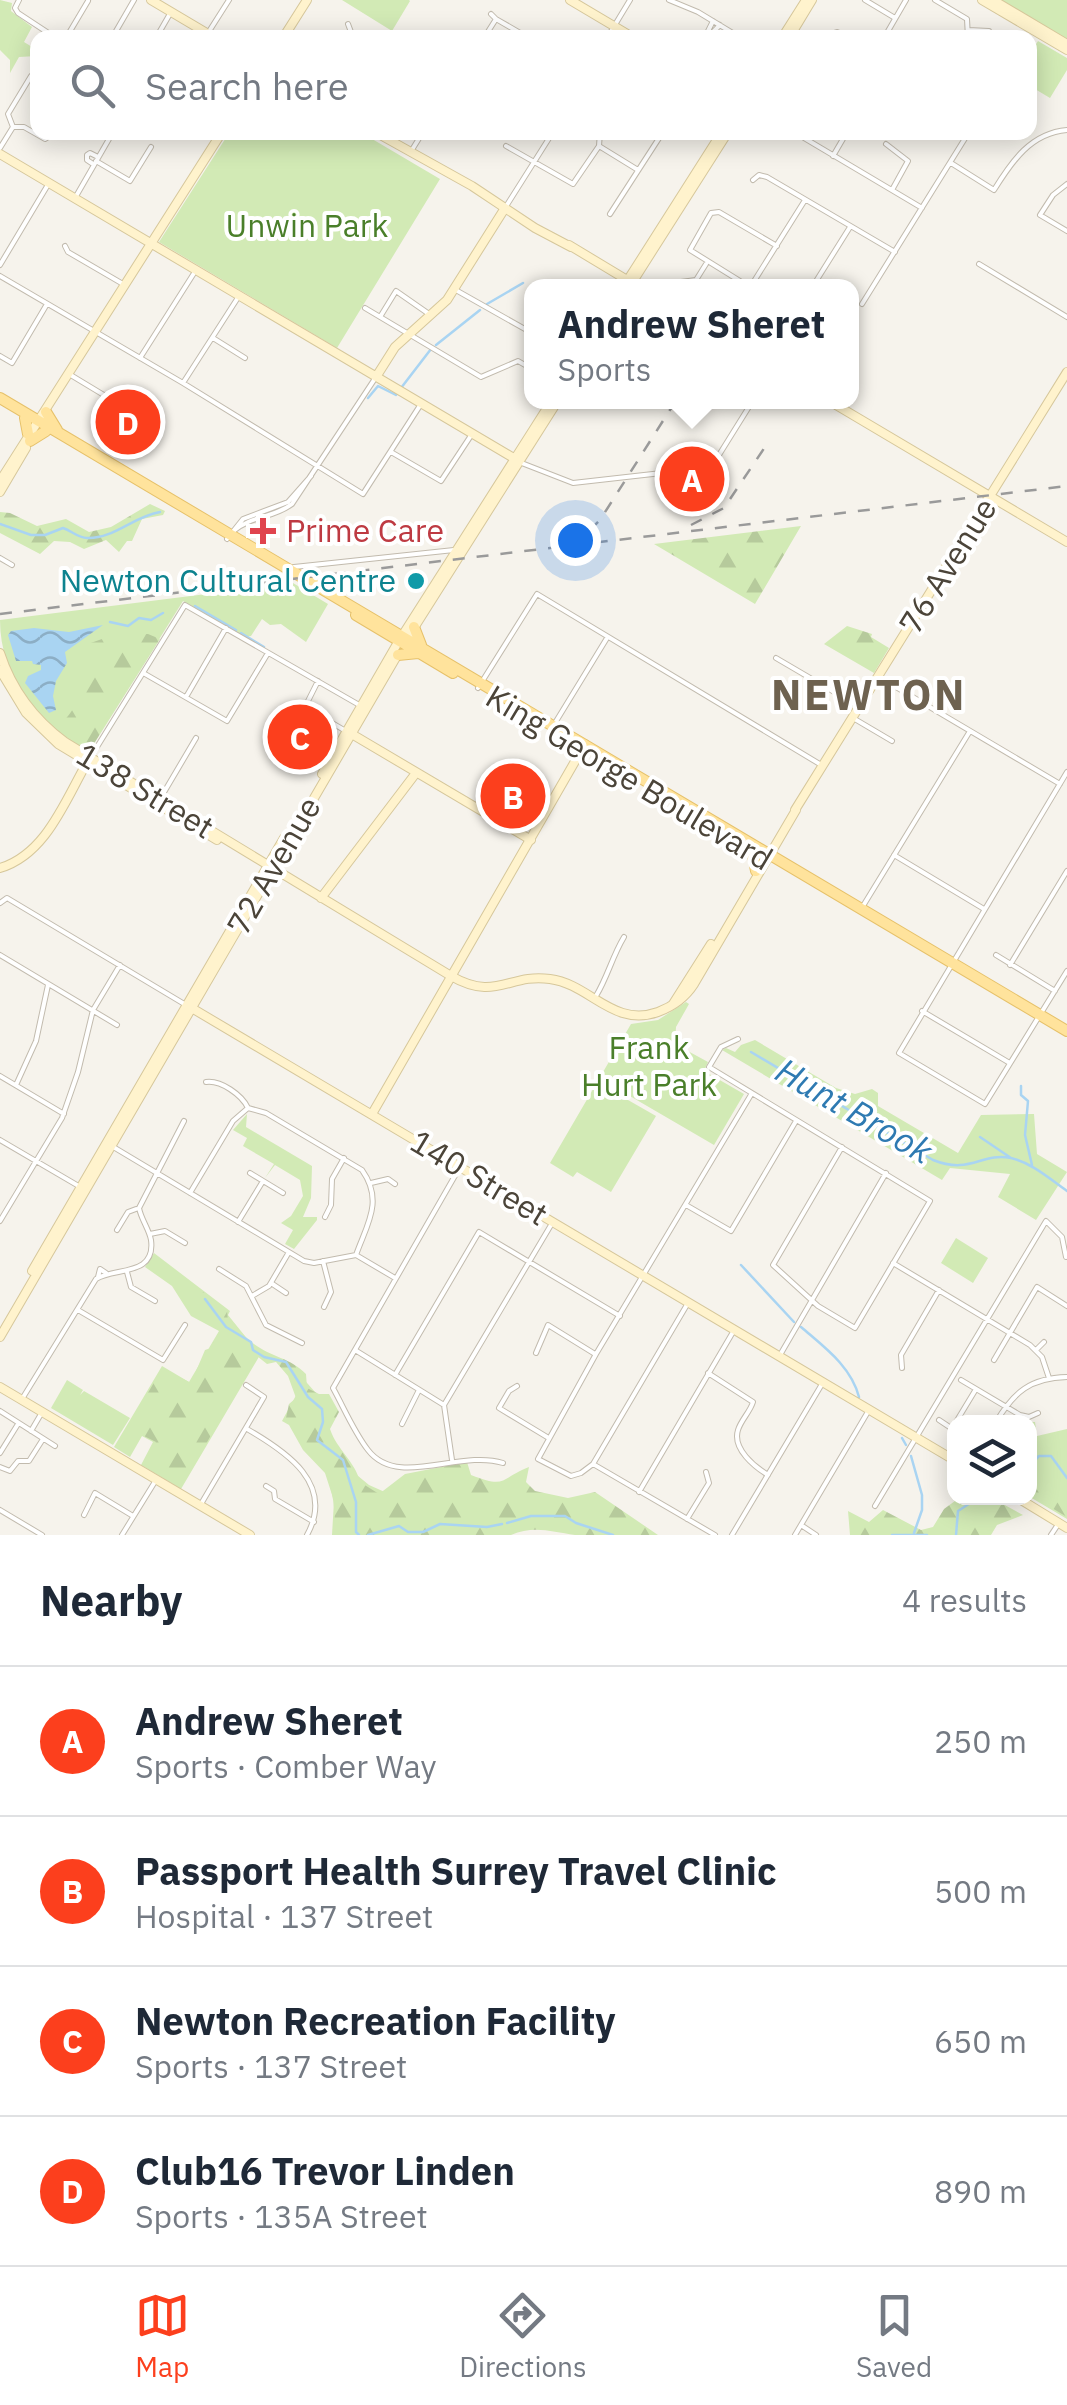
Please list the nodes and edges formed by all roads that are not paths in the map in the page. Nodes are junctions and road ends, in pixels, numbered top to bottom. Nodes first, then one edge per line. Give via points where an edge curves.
1 (18, 0) edge
2 (134, 0) edge
3 (151, 0) edge
4 (228, 0) edge
5 (306, 0) edge
6 (570, 0) edge
7 (630, 0) edge
8 (668, 0) edge
9 (809, 0) edge
10 (866, 0) edge
11 (906, 0) edge
12 (935, 0) edge
13 (982, 0) edge
14 (993, 0) edge
15 (88, 1) edge
16 (172, 12) junction
17 (895, 18) junction
18 (713, 21) junction
19 (348, 24) dead end
20 (828, 24) dead end
21 (720, 25) junction
22 (614, 26) junction
23 (44, 30) edge
24 (71, 30) edge
25 (117, 30) edge
26 (161, 30) edge
27 (203, 30) edge
28 (214, 30) edge
29 (288, 30) edge
30 (350, 30) edge
31 (488, 30) edge
32 (516, 30) edge
33 (612, 30) edge
34 (621, 30) edge
35 (710, 30) edge
36 (716, 30) edge
37 (728, 30) edge
38 (788, 30) edge
39 (790, 30) edge
40 (831, 30) edge
41 (888, 30) edge
42 (967, 30) edge
43 (1031, 30) edge
44 (1032, 30) edge
45 (1037, 33) edge
46 (1067, 47) edge
47 (30, 78) edge
48 (12, 127) junction
49 (30, 130) edge
50 (1067, 130) edge
51 (108, 140) edge
52 (217, 140) edge
53 (389, 140) edge
54 (418, 140) edge
55 (547, 140) edge
56 (599, 140) edge
57 (657, 140) edge
58 (720, 140) edge
59 (807, 140) edge
60 (842, 140) edge
61 (964, 140) edge
62 (886, 144) dead end
63 (506, 146) dead end
64 (599, 146) junction
65 (150, 147) dead end
66 (0, 151) edge
67 (412, 153) junction
68 (833, 156) junction
69 (96, 161) junction
70 (534, 161) junction
71 (950, 163) junction
72 (638, 170) junction
73 (753, 180) dead end
74 (50, 183) junction
75 (1067, 184) edge
76 (892, 190) junction
77 (75, 198) junction
78 (806, 200) junction
79 (505, 208) junction
80 (922, 208) junction
81 (610, 214) dead end
82 (850, 226) junction
83 (1067, 232) edge
84 (152, 244) junction
85 (65, 246) dead end
86 (777, 246) junction
87 (895, 252) junction
88 (708, 262) junction
89 (979, 264) dead end
90 (0, 265) edge
91 (196, 270) junction
92 (0, 276) edge
93 (621, 279) edge
94 (634, 279) edge
95 (697, 279) edge
96 (737, 279) edge
97 (754, 279) edge
98 (816, 279) edge
99 (125, 286) junction
100 (454, 289) junction
101 (239, 296) junction
102 (47, 304) junction
103 (862, 304) dead end
104 (366, 308) dead end
105 (430, 316) junction
106 (380, 317) junction
107 (1067, 317) edge
108 (524, 329) edge
109 (96, 332) junction
110 (410, 334) junction
111 (213, 338) junction
112 (0, 356) edge
113 (140, 358) junction
114 (245, 358) dead end
115 (524, 364) edge
116 (1067, 372) edge
117 (70, 374) junction
118 (376, 377) junction
119 (183, 384) junction
120 (0, 401) edge
121 (421, 404) junction
122 (127, 408) dead end
123 (550, 409) edge
124 (748, 409) edge
125 (843, 409) edge
126 (40, 428) junction
127 (472, 434) junction
128 (18, 452) junction
129 (391, 452) junction
130 (517, 460) junction
131 (14, 468) junction
132 (316, 470) junction
133 (1, 484) edge
134 (990, 496) junction
135 (229, 536) junction
136 (1067, 542) edge
137 (456, 551) junction
138 (0, 558) edge
139 (12, 565) dead end
140 (284, 569) junction
141 (226, 628) junction
142 (607, 638) junction
143 (403, 642) junction
144 (420, 649) junction
145 (268, 652) junction
146 (0, 654) edge
147 (776, 658) dead end
148 (0, 670) edge
149 (144, 674) junction
150 (879, 677) junction
151 (318, 681) junction
152 (480, 685) junction
153 (185, 698) junction
154 (361, 706) junction
155 (860, 708) junction
156 (515, 710) junction
157 (853, 718) junction
158 (554, 726) junction
159 (970, 731) junction
160 (349, 733) junction
161 (196, 738) dead end
162 (892, 741) dead end
163 (585, 748) junction
164 (89, 760) junction
165 (823, 766) junction
166 (1067, 772) edge
167 (416, 773) junction
168 (1060, 784) junction
169 (160, 799) junction
170 (531, 840) junction
171 (752, 850) junction
172 (894, 855) junction
173 (767, 856) junction
174 (0, 868) edge
175 (269, 868) junction
176 (756, 871) junction
177 (1067, 871) edge
178 (321, 898) junction
179 (2, 900) edge
180 (855, 908) junction
181 (984, 909) junction
182 (624, 938) dead end
183 (706, 954) junction
184 (0, 955) edge
185 (996, 955) dead end
186 (950, 960) junction
187 (120, 965) junction
188 (1010, 965) junction
189 (1067, 971) edge
190 (452, 976) junction
191 (48, 984) junction
192 (690, 991) junction
193 (1054, 992) junction
194 (594, 1000) junction
195 (673, 1004) junction
196 (189, 1006) junction
197 (93, 1010) junction
198 (922, 1012) junction
199 (1038, 1017) junction
200 (117, 1025) dead end
201 (1067, 1034) edge
202 (738, 1039) dead end
203 (1010, 1063) junction
204 (0, 1076) edge
205 (206, 1082) dead end
206 (16, 1085) junction
207 (752, 1093) junction
208 (248, 1108) junction
209 (64, 1114) junction
210 (372, 1114) junction
211 (796, 1120) junction
212 (184, 1122) dead end
213 (0, 1140) edge
214 (109, 1144) junction
215 (842, 1147) junction
216 (344, 1158) junction
217 (36, 1161) junction
218 (460, 1167) junction
219 (155, 1172) junction
220 (250, 1173) dead end
221 (886, 1173) junction
222 (263, 1181) junction
223 (371, 1183) junction
224 (395, 1184) dead end
225 (83, 1189) junction
226 (283, 1192) dead end
227 (190, 1193) junction
228 (686, 1205) junction
229 (139, 1208) junction
230 (325, 1217) dead end
231 (0, 1220) edge
232 (238, 1222) junction
233 (553, 1222) junction
234 (117, 1230) dead end
235 (150, 1234) junction
236 (185, 1243) dead end
237 (289, 1252) junction
238 (356, 1255) junction
239 (1066, 1257) edge
240 (322, 1262) junction
241 (529, 1262) junction
242 (894, 1264) junction
243 (218, 1270) dead end
244 (128, 1272) junction
245 (644, 1276) junction
246 (395, 1278) junction
247 (271, 1283) junction
248 (939, 1290) junction
249 (286, 1292) dead end
250 (252, 1296) junction
251 (811, 1300) junction
252 (155, 1302) dead end
253 (688, 1302) junction
254 (1067, 1306) edge
255 (324, 1307) dead end
256 (76, 1309) junction
257 (620, 1316) junction
258 (987, 1319) junction
259 (185, 1325) dead end
260 (0, 1327) edge
261 (734, 1330) junction
262 (1009, 1332) junction
263 (0, 1336) edge
264 (1044, 1342) dead end
265 (302, 1343) dead end
266 (354, 1350) junction
267 (1036, 1350) junction
268 (536, 1352) dead end
269 (596, 1354) junction
270 (779, 1356) junction
271 (994, 1360) dead end
272 (902, 1368) dead end
273 (708, 1374) junction
274 (395, 1375) junction
275 (1067, 1377) edge
276 (1049, 1378) junction
277 (961, 1380) dead end
278 (823, 1382) junction
279 (246, 1385) dead end
280 (516, 1386) dead end
281 (0, 1387) edge
282 (976, 1389) junction
283 (419, 1390) junction
284 (764, 1399) dead end
285 (22, 1400) junction
286 (753, 1402) junction
287 (444, 1405) junction
288 (1006, 1406) junction
289 (870, 1410) junction
290 (0, 1411) edge
291 (42, 1412) junction
292 (1038, 1413) dead end
293 (961, 1415) edge
294 (1000, 1415) edge
295 (939, 1420) dead end
296 (947, 1423) edge
297 (18, 1424) junction
298 (402, 1424) dead end
299 (246, 1428) junction
300 (31, 1431) junction
301 (548, 1437) junction
302 (917, 1438) junction
303 (43, 1439) junction
304 (54, 1446) dead end
305 (0, 1453) edge
306 (947, 1456) edge
307 (452, 1460) junction
308 (503, 1463) dead end
309 (592, 1464) junction
310 (0, 1467) edge
311 (706, 1472) dead end
312 (768, 1475) junction
313 (156, 1480) junction
314 (266, 1486) dead end
315 (639, 1492) junction
316 (1030, 1505) edge
317 (200, 1506) junction
318 (874, 1506) dead end
319 (0, 1510) edge
320 (84, 1515) dead end
321 (133, 1516) junction
322 (687, 1519) junction
323 (314, 1522) junction
324 (801, 1525) junction
325 (1063, 1525) edge
326 (42, 1535) edge
327 (122, 1535) edge
328 (250, 1535) edge
329 (307, 1535) edge
330 (715, 1535) edge
331 (732, 1535) edge
332 (796, 1535) edge
333 (816, 1535) edge
334 (1051, 1535) edge

1 - 23 street via 15,10
2 - 25 street
3 - 16 main road
4 - 28 street
5 - 29 main road
6 - 22 main road
7 - 22 street
8 - 18 street
9 - 38 main road
9 - 39 main road
10 - 17 street
11 - 17 street
12 - 42 street via 966,20
13 - 43 main road
14 - 44 main road
15 - 24 street
16 - 26 street
16 - 27 main road
17 - 41 street
18 - 21 street
18 - 35 street
19 - 30 street
20 - 40 street
21 - 36 street
21 - 37 street
22 - 33 street
22 - 34 main road
31 - 32 street via 494,16
45 - 46 main road
47 - 48 street via 8,114
48 - 49 street
48 - 66 street
50 - 71 street via 1025,148 994,190
51 - 69 street
52 - 84 main road
53 - 67 main road
54 - 67 street
55 - 70 street
56 - 64 street
57 - 72 street
58 - 94 main road
59 - 68 street
60 - 68 street
61 - 71 street
62 - 76 street via 908,161
63 - 70 street
64 - 70 street via 573,184
64 - 72 street
65 - 69 street via 130,181
66 - 74 main road
67 - 79 main road
68 - 76 street
69 - 77 street
70 - 79 street
71 - 80 street
72 - 81 street
73 - 78 street via 767,177
74 - 77 main road
74 - 90 street
75 - 83 street via 1040,215
76 - 80 street
77 - 84 main road
78 - 82 street
78 - 86 street
79 - 93 main road
79 - 100 main road
80 - 87 street
82 - 87 street
82 - 98 street
84 - 91 main road
84 - 99 main road
85 - 99 street
86 - 88 street via 714,211 690,250
86 - 97 street
87 - 103 street
88 - 95 street
88 - 96 street
89 - 107 street
91 - 101 main road
91 - 113 street
92 - 102 street
99 - 109 main road
100 - 105 main road
100 - 108 street
101 - 111 street
101 - 118 main road
102 - 109 street
102 - 112 street via 12,363
104 - 106 street
105 - 106 street via 396,291
105 - 110 main road
106 - 110 street
109 - 113 street
109 - 117 main road
110 - 115 street via 482,377
110 - 118 main road
111 - 114 street
111 - 119 street
113 - 119 street
116 - 134 main road, 76 Avenue
117 - 122 street
117 - 126 main road
118 - 121 main road
118 - 132 street
119 - 132 street
120 - 126 main road
120 - 126 main road
121 - 127 main road
121 - 129 street
123 - 130 main road, 72 Avenue
124 - 130 street via 706,468 577,483
125 - 134 main road
126 - 128 main road
126 - 131 main road
126 - 135 main road
127 - 129 street via 442,481
127 - 130 main road
128 - 131 main road
128 - 133 main road
129 - 132 street via 363,494
130 - 137 main road, 72 Avenue
130 - 143 main road, 72 Avenue
131 - 133 main road
132 - 135 street via 286,508 249,519
134 - 136 main road
134 - 150 main road, 76 Avenue
135 - 140 main road
137 - 140 street
137 - 143 main road, 72 Avenue
138 - 139 street
140 - 143 main road
140 - 143 main road
141 - 145 street
141 - 149 street via 185,605
141 - 153 street
142 - 152 street via 537,594
142 - 158 street
142 - 165 street
143 - 144 main road
143 - 144 main road
143 - 154 main road, 72 Avenue
143 - 160 main road, 72 Avenue
144 - 152 main road, King George Boulevard
145 - 151 street
145 - 153 street via 227,721
146 - 164 main road, 138 Street via 31,710
147 - 155 street
148 - 164 main road, 138 Street via 30,718
149 - 153 street
149 - 164 street
150 - 155 main road, 76 Avenue
150 - 159 street
151 - 154 street
151 - 160 street via 305,707
152 - 156 main road, King George Boulevard
152 - 158 main road, King George Boulevard
154 - 160 main road, 72 Avenue
155 - 157 main road, 76 Avenue
156 - 158 main road
156 - 163 main road, King George Boulevard
157 - 162 street
157 - 165 main road, 76 Avenue
158 - 163 main road, King George Boulevard
159 - 168 street
159 - 172 street
160 - 167 main road
160 - 175 main road, 72 Avenue
161 - 169 street
163 - 170 main road
163 - 171 main road, King George Boulevard
163 - 173 main road, King George Boulevard
164 - 169 main road, 138 Street
164 - 174 main road via 39,843
164 - 175 main road, 138 Street
165 - 173 main road, 76 Avenue
166 - 168 street
167 - 170 main road
167 - 178 main road
168 - 181 street
169 - 175 main road, 138 Street
170 - 190 main road
171 - 173 main road, King George Boulevard
171 - 176 main road
172 - 180 street
172 - 181 street
173 - 176 main road, 76 Avenue
173 - 180 main road, King George Boulevard
173 - 192 main road, 76 Avenue
175 - 178 main road, 138 Street
175 - 196 main road, 72 Avenue
176 - 183 main road, 76 Avenue
177 - 188 street
178 - 190 main road, 138 Street
179 - 187 street, 140 Street
180 - 186 main road, King George Boulevard
181 - 186 street
182 - 194 street
183 - 192 main road
183 - 195 main road, 76 Avenue
184 - 191 street
185 - 188 street
186 - 198 street
186 - 199 main road, King George Boulevard
186 - 199 main road, King George Boulevard
187 - 196 street, 140 Street
187 - 197 street
188 - 193 street
189 - 193 street
190 - 194 main road, 138 Street via 488,988 553,979
190 - 210 main road
191 - 197 street
191 - 206 street via 36,1040
192 - 195 main road, 76 Avenue
193 - 199 street
194 - 195 main road, 138 Street via 637,1016
196 - 210 main road, 140 Street
196 - 214 main road, 72 Avenue
197 - 200 street
197 - 209 street
198 - 203 street
198 - 203 street via 899,1053 985,1104
199 - 201 main road, King George Boulevard
199 - 203 street
202 - 207 street via 721,1047 709,1067
204 - 206 street
205 - 208 street via 240,1096
206 - 209 street
207 - 211 street
207 - 228 street
208 - 216 street
208 - 227 street via 233,1121
209 - 217 street
210 - 218 main road, 140 Street
211 - 215 street
211 - 228 street via 732,1231
212 - 219 street
213 - 217 street
214 - 219 street
214 - 225 main road, 72 Avenue
215 - 221 street
215 - 251 street via 773,1265
216 - 223 street
216 - 230 street
217 - 225 street
217 - 231 street
218 - 233 main road, 140 Street
218 - 246 street
219 - 227 street
219 - 229 street
220 - 222 street
221 - 242 street via 930,1201
221 - 251 street
222 - 226 street
222 - 232 street
223 - 224 street
223 - 238 street via 372,1218
225 - 260 main road, 72 Avenue
225 - 263 main road, 72 Avenue
227 - 232 street
228 - 245 street
229 - 234 street
229 - 235 street
232 - 237 street
233 - 241 street
233 - 245 main road, 140 Street
235 - 236 street via 165,1231
235 - 244 street via 147,1257
237 - 240 street
237 - 247 street
238 - 240 street
238 - 246 street
239 - 258 street via 1062,1237 1046,1222
240 - 255 street via 331,1292
241 - 257 street
241 - 274 street via 478,1232
241 - 287 street
242 - 248 street
242 - 251 street via 855,1328
243 - 250 street
244 - 252 street via 132,1287
244 - 256 street via 98,1277
245 - 253 main road, 140 Street
245 - 257 street
246 - 266 street
247 - 249 street
247 - 250 street
248 - 258 street
248 - 272 street via 901,1355
250 - 265 street via 266,1326
251 - 270 street
253 - 261 main road, 140 Street
253 - 309 street
254 - 262 street via 1037,1287
256 - 259 street via 163,1360
256 - 285 street
257 - 269 street
258 - 262 street
258 - 302 street
261 - 270 main road, 140 Street
261 - 273 street
262 - 267 street
262 - 271 street
264 - 267 street
266 - 274 street
266 - 307 street via 333,1388 367,1450 384,1464 408,1469
267 - 276 street
268 - 269 street via 548,1326
269 - 301 street
270 - 278 main road, 140 Street
273 - 286 street
273 - 315 street
274 - 283 street
275 - 276 street
276 - 288 street via 1022,1388
277 - 282 street
278 - 289 main road, 140 Street
278 - 312 street
279 - 299 street via 264,1397
280 - 301 street via 499,1408
281 - 285 main road
282 - 288 street
282 - 293 street
283 - 287 street
283 - 298 street
284 - 286 street
285 - 291 main road
286 - 312 street via 737,1440 750,1464
287 - 307 street
288 - 292 street via 1020,1415
288 - 294 street
289 - 302 main road, 140 Street
289 - 324 street
290 - 297 street
291 - 300 street
291 - 313 main road
295 - 296 street
297 - 300 street
297 - 305 street
299 - 317 street
299 - 323 street via 310,1480
300 - 303 street
301 - 309 street via 538,1456 559,1472 572,1476
302 - 306 main road, 140 Street
302 - 318 street
303 - 304 street
303 - 310 street via 29,1462 10,1471
307 - 308 street
309 - 315 street
311 - 322 street via 710,1483
312 - 331 street
313 - 317 main road
313 - 321 street
314 - 323 street
315 - 322 street
316 - 325 main road
317 - 328 main road
319 - 326 street
320 - 321 street via 94,1493
321 - 327 street
322 - 330 street
323 - 329 street
324 - 332 street
324 - 333 street
325 - 334 street

